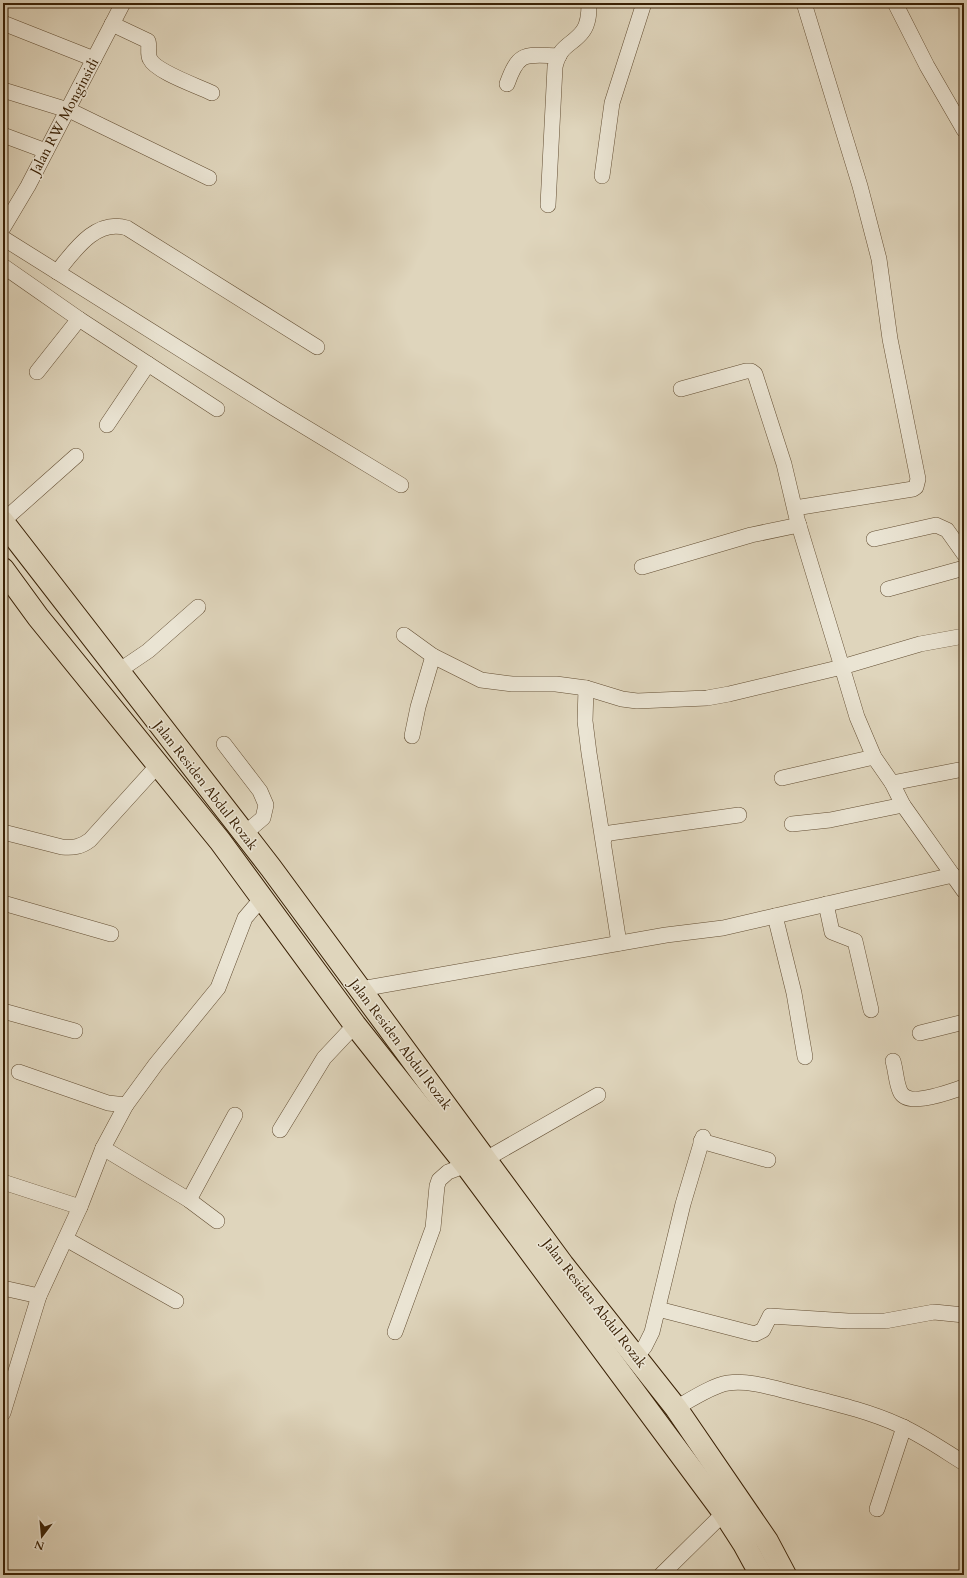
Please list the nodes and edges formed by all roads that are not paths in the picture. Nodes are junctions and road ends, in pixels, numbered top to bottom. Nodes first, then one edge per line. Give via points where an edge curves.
1 (122, 3) edge
2 (589, 3) edge
3 (644, 3) edge
4 (804, 3) edge
5 (895, 3) edge
6 (3, 22) edge
7 (119, 27) junction
8 (559, 56) junction
9 (94, 59) junction
10 (507, 84) dead end
11 (3, 90) edge
12 (212, 93) dead end
13 (73, 112) junction
14 (964, 130) edge
15 (3, 135) edge
16 (46, 150) junction
17 (602, 176) dead end
18 (209, 178) dead end
19 (548, 205) dead end
20 (3, 228) edge
21 (3, 238) edge
22 (3, 266) edge
23 (57, 272) junction
24 (79, 319) junction
25 (317, 347) dead end
26 (148, 364) junction
27 (37, 372) dead end
28 (681, 389) dead end
29 (217, 410) dead end
30 (107, 425) dead end
31 (76, 456) dead end
32 (401, 485) dead end
33 (797, 516) junction
34 (3, 522) edge
35 (874, 539) dead end
36 (964, 554) edge
37 (642, 567) dead end
38 (964, 568) edge
39 (3, 569) edge
40 (888, 589) dead end
41 (198, 607) dead end
42 (404, 635) dead end
43 (964, 636) edge
44 (432, 656) junction
45 (842, 667) junction
46 (118, 672) junction
47 (586, 688) junction
48 (412, 736) dead end
49 (224, 744) dead end
50 (874, 757) junction
51 (158, 765) junction
52 (964, 769) edge
53 (782, 778) dead end
54 (892, 783) junction
55 (903, 805) junction
56 (739, 815) dead end
57 (792, 824) dead end
58 (3, 832) edge
59 (244, 834) junction
60 (604, 839) junction
61 (954, 874) junction
62 (964, 891) edge
63 (262, 898) junction
64 (3, 903) edge
65 (826, 904) junction
66 (775, 916) junction
67 (111, 934) dead end
68 (619, 943) junction
69 (361, 989) junction
70 (871, 1010) dead end
71 (3, 1011) edge
72 (964, 1022) edge
73 (355, 1025) junction
74 (75, 1031) dead end
75 (920, 1032) dead end
76 (805, 1057) dead end
77 (893, 1061) dead end
78 (19, 1072) dead end
79 (964, 1087) edge
80 (598, 1095) dead end
81 (126, 1105) junction
82 (234, 1115) dead end
83 (280, 1130) dead end
84 (103, 1148) junction
85 (768, 1160) dead end
86 (476, 1162) junction
87 (3, 1182) edge
88 (189, 1200) junction
89 (80, 1207) junction
90 (217, 1221) dead end
91 (66, 1239) junction
92 (3, 1288) edge
93 (39, 1296) junction
94 (176, 1301) dead end
95 (658, 1309) junction
96 (964, 1315) edge
97 (395, 1332) dead end
98 (637, 1356) junction
99 (676, 1408) junction
100 (3, 1413) edge
101 (904, 1427) junction
102 (964, 1463) edge
103 (877, 1509) dead end
104 (724, 1513) junction
105 (661, 1575) edge
106 (761, 1575) edge
107 (785, 1575) edge

1 - 7 street, Jalan RW Monginsidi
2 - 8 street via 589,14 583,31 566,45
3 - 17 street via 612,103
4 - 33 street via 860,186 878,259 890,339 918,479 913,489
5 - 14 street
6 - 9 street
7 - 9 street, Jalan RW Monginsidi
7 - 12 street via 148,41 148,55 155,67
8 - 10 street via 533,55 518,60
8 - 19 street via 554,73
9 - 13 street, Jalan RW Monginsidi
11 - 13 street
13 - 16 street, Jalan RW Monginsidi
13 - 18 street
15 - 16 street
16 - 20 street, Jalan RW Monginsidi
21 - 23 street
22 - 24 street
23 - 25 street via 78,246 91,235 105,228 127,228
23 - 32 street via 276,410
24 - 26 street
24 - 27 street
26 - 29 street
26 - 30 street
28 - 33 street via 746,371 753,372 784,464
31 - 34 street
33 - 37 street via 751,534
33 - 45 street
34 - 46 highway, Jalan Residen Abdul Rozak
35 - 36 street via 936,525 947,530
38 - 40 street
39 - 51 highway, Jalan Residen Abdul Rozak via 38,617
41 - 46 street via 148,651
42 - 44 street
43 - 45 street via 920,644
44 - 47 street via 481,680
44 - 48 street
45 - 47 street via 708,698 637,701
45 - 50 street via 857,717
46 - 59 highway, Jalan Residen Abdul Rozak
47 - 60 street via 589,753
49 - 59 street via 260,792 266,805 263,818
50 - 53 street
50 - 54 street
51 - 58 street via 90,840 81,846 62,847
51 - 63 highway, Jalan Residen Abdul Rozak
52 - 54 street
54 - 55 street
55 - 57 street via 830,820
55 - 61 street
56 - 60 street via 610,833 606,834
59 - 69 highway, Jalan Residen Abdul Rozak
60 - 68 street
61 - 62 street
61 - 65 street
63 - 73 highway, Jalan Residen Abdul Rozak
63 - 81 street via 245,918 214,994
64 - 67 street
65 - 66 street
65 - 70 street via 832,932 855,941
66 - 68 street via 722,928
66 - 76 street via 794,993
68 - 69 street
69 - 86 highway, Jalan Residen Abdul Rozak
71 - 74 street
72 - 75 street
73 - 83 street via 324,1058
73 - 86 highway, Jalan Residen Abdul Rozak
77 - 79 street via 900,1091 909,1098 926,1098
78 - 81 street via 108,1103
80 - 86 street
81 - 84 street
82 - 88 street
84 - 88 street
84 - 89 street
85 - 95 street via 702,1139 683,1204
86 - 97 street via 448,1172 439,1180 435,1195 436,1212 433,1228
86 - 98 highway, Jalan Residen Abdul Rozak
86 - 104 highway, Jalan Residen Abdul Rozak
87 - 89 street
88 - 90 street
89 - 91 street
91 - 93 street
91 - 94 street
92 - 93 street
93 - 100 street
95 - 96 street via 755,1334 763,1330 770,1316 885,1321 934,1312
95 - 98 street via 652,1332
98 - 99 highway, Jalan Residen Abdul Rozak
99 - 101 street via 727,1383 748,1383 826,1401
99 - 107 highway, Jalan Residen Abdul Rozak via 767,1541
101 - 102 street
101 - 103 street
104 - 105 street
104 - 106 highway, Jalan Residen Abdul Rozak

